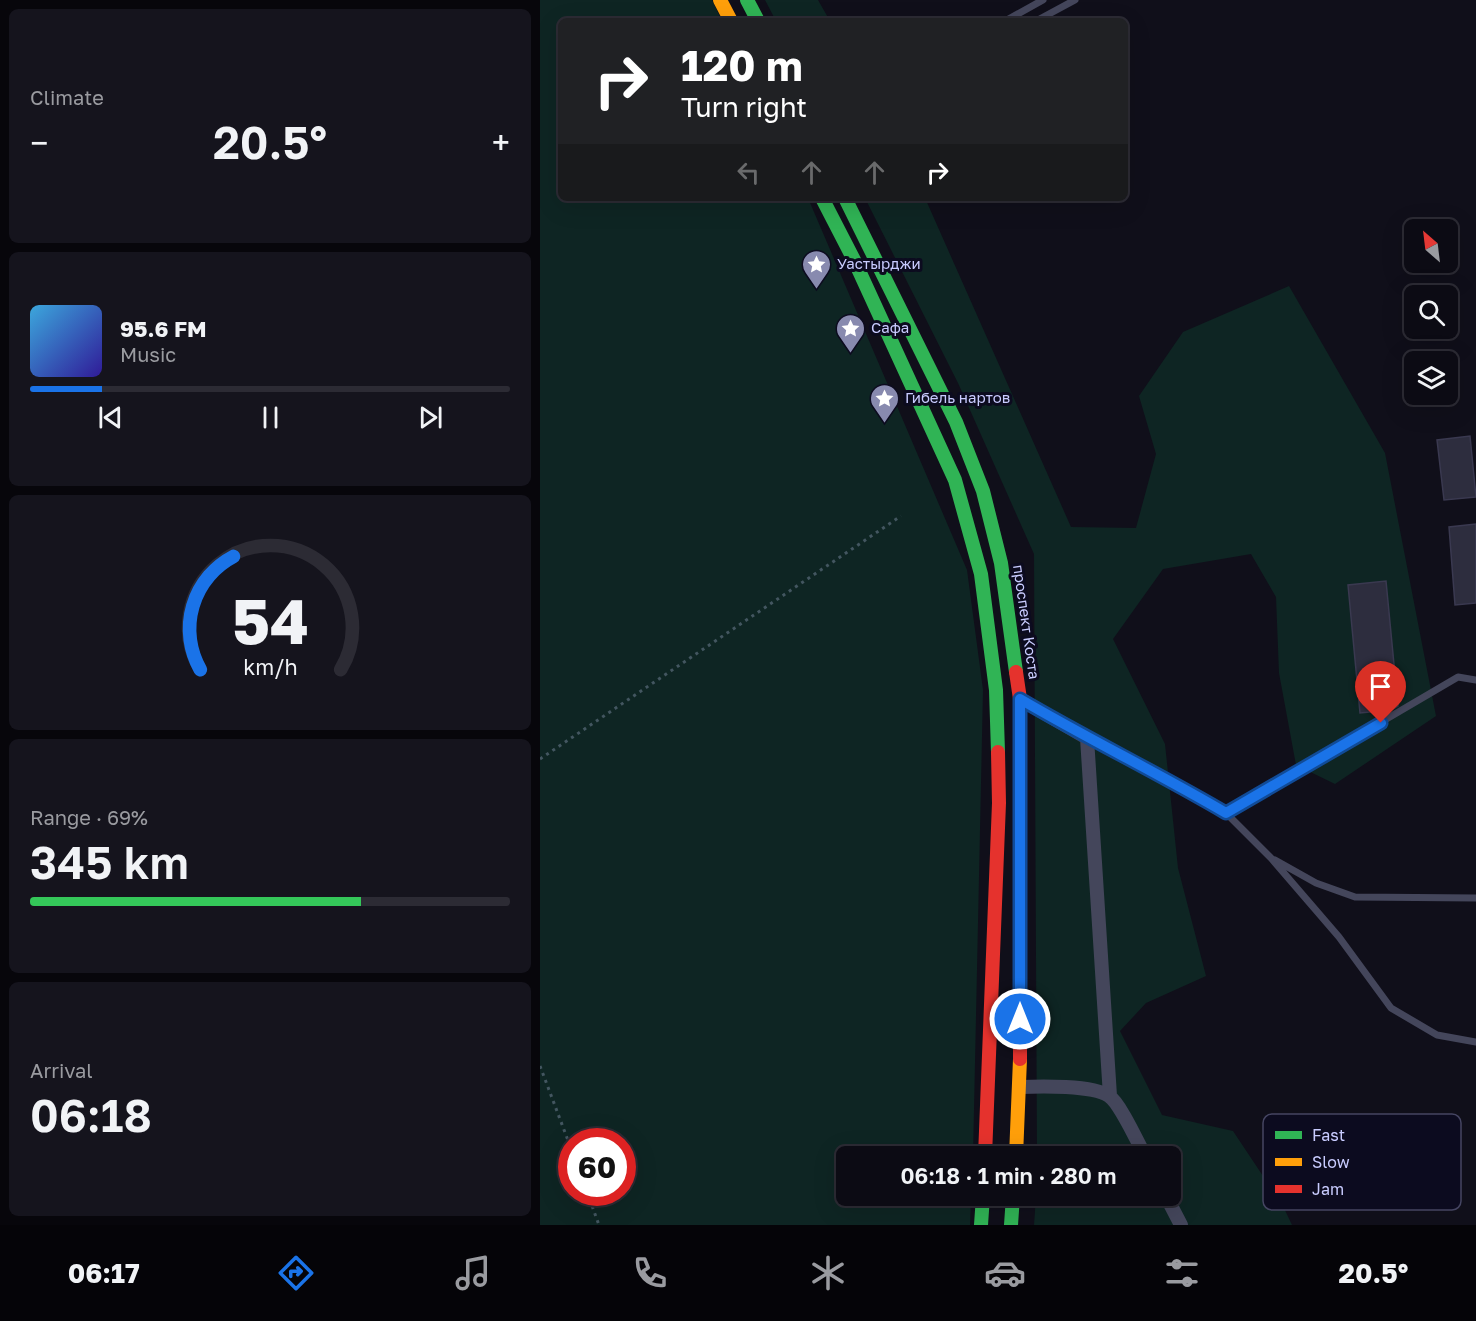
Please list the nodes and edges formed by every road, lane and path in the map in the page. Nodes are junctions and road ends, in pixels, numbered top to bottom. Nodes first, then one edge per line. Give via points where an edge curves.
1 (720, 0) edge
2 (747, 0) edge
3 (1043, 0) edge
4 (1075, 0) edge
5 (729, 18) edge
6 (756, 18) edge
7 (1010, 18) edge
8 (1042, 18) edge
9 (824, 201) edge
10 (846, 201) edge
11 (901, 516) dead end
12 (1476, 680) edge
13 (1020, 699) junction
14 (1087, 738) junction
15 (540, 759) edge
16 (1226, 813) junction
17 (1271, 858) junction
18 (1476, 898) edge
19 (1476, 1042) edge
20 (540, 1066) edge
21 (1020, 1088) junction
22 (1110, 1096) junction
23 (563, 1128) edge
24 (985, 1146) edge
25 (1017, 1146) edge
26 (1140, 1146) edge
27 (592, 1206) edge
28 (982, 1206) edge
29 (1012, 1206) edge
30 (1171, 1206) edge
31 (599, 1225) edge
32 (981, 1225) edge
33 (1011, 1225) edge
34 (1180, 1225) edge

1 - 5 main road
2 - 6 main road
3 - 7 lane
4 - 8 lane
9 - 24 main road via 955,480 981,574 996,690 999,803
10 - 13 main road, проспект Коста via 956,422 983,491 1001,563
11 - 15 path
12 - 16 lane via 1458,677
13 - 14 street
13 - 21 main road, проспект Коста
14 - 16 lane
14 - 22 street
16 - 17 lane
17 - 18 lane via 1317,883 1354,897
17 - 19 lane via 1339,937 1391,1008 1437,1035
20 - 23 path
21 - 22 street via 1092,1090
21 - 25 main road, проспект Коста
22 - 26 street
27 - 31 path
28 - 32 main road
29 - 33 main road
30 - 34 street

